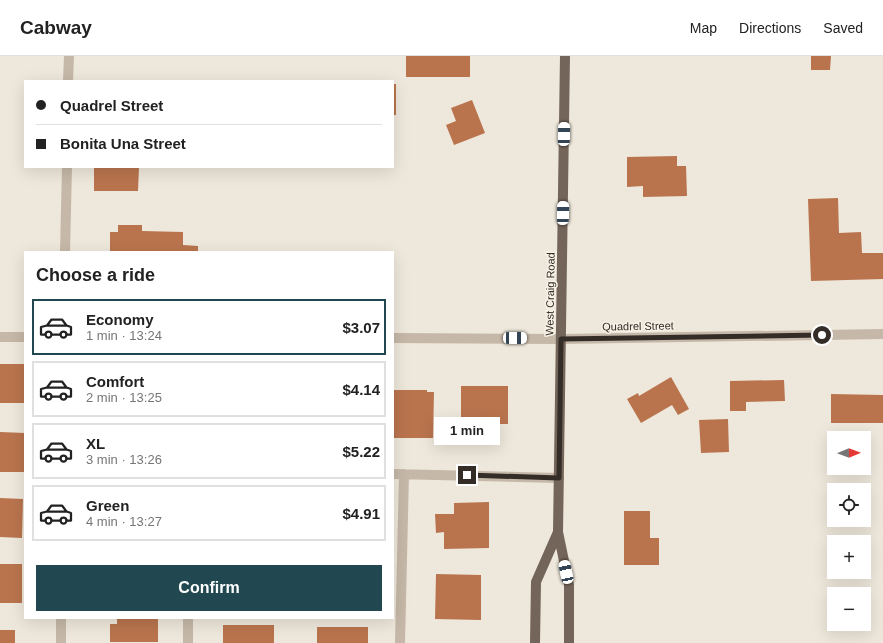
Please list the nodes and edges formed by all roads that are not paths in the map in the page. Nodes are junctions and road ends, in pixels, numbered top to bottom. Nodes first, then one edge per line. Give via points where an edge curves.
1 (69, 56) edge
2 (565, 56) edge
3 (68, 80) edge
4 (67, 168) edge
5 (65, 251) edge
6 (883, 334) edge
7 (0, 337) edge
8 (24, 337) edge
9 (394, 338) edge
10 (561, 339) junction
11 (394, 474) edge
12 (404, 474) junction
13 (559, 478) junction
14 (558, 532) junction
15 (61, 619) edge
16 (188, 619) edge
17 (60, 643) edge
18 (188, 643) edge
19 (400, 643) edge
20 (535, 643) edge
21 (569, 643) edge

1 - 3 street
2 - 10 main road, West Craig Road
4 - 5 street
6 - 10 street, Quadrel Street
7 - 8 street
9 - 10 street, Quadrel Street
10 - 13 main road, West Craig Road
11 - 12 street
12 - 13 street
12 - 19 street
13 - 14 main road, West Craig Road
14 - 20 main road, West Craig Road via 536,582
14 - 21 main road, West Craig Road via 569,585
15 - 17 street
16 - 18 street

